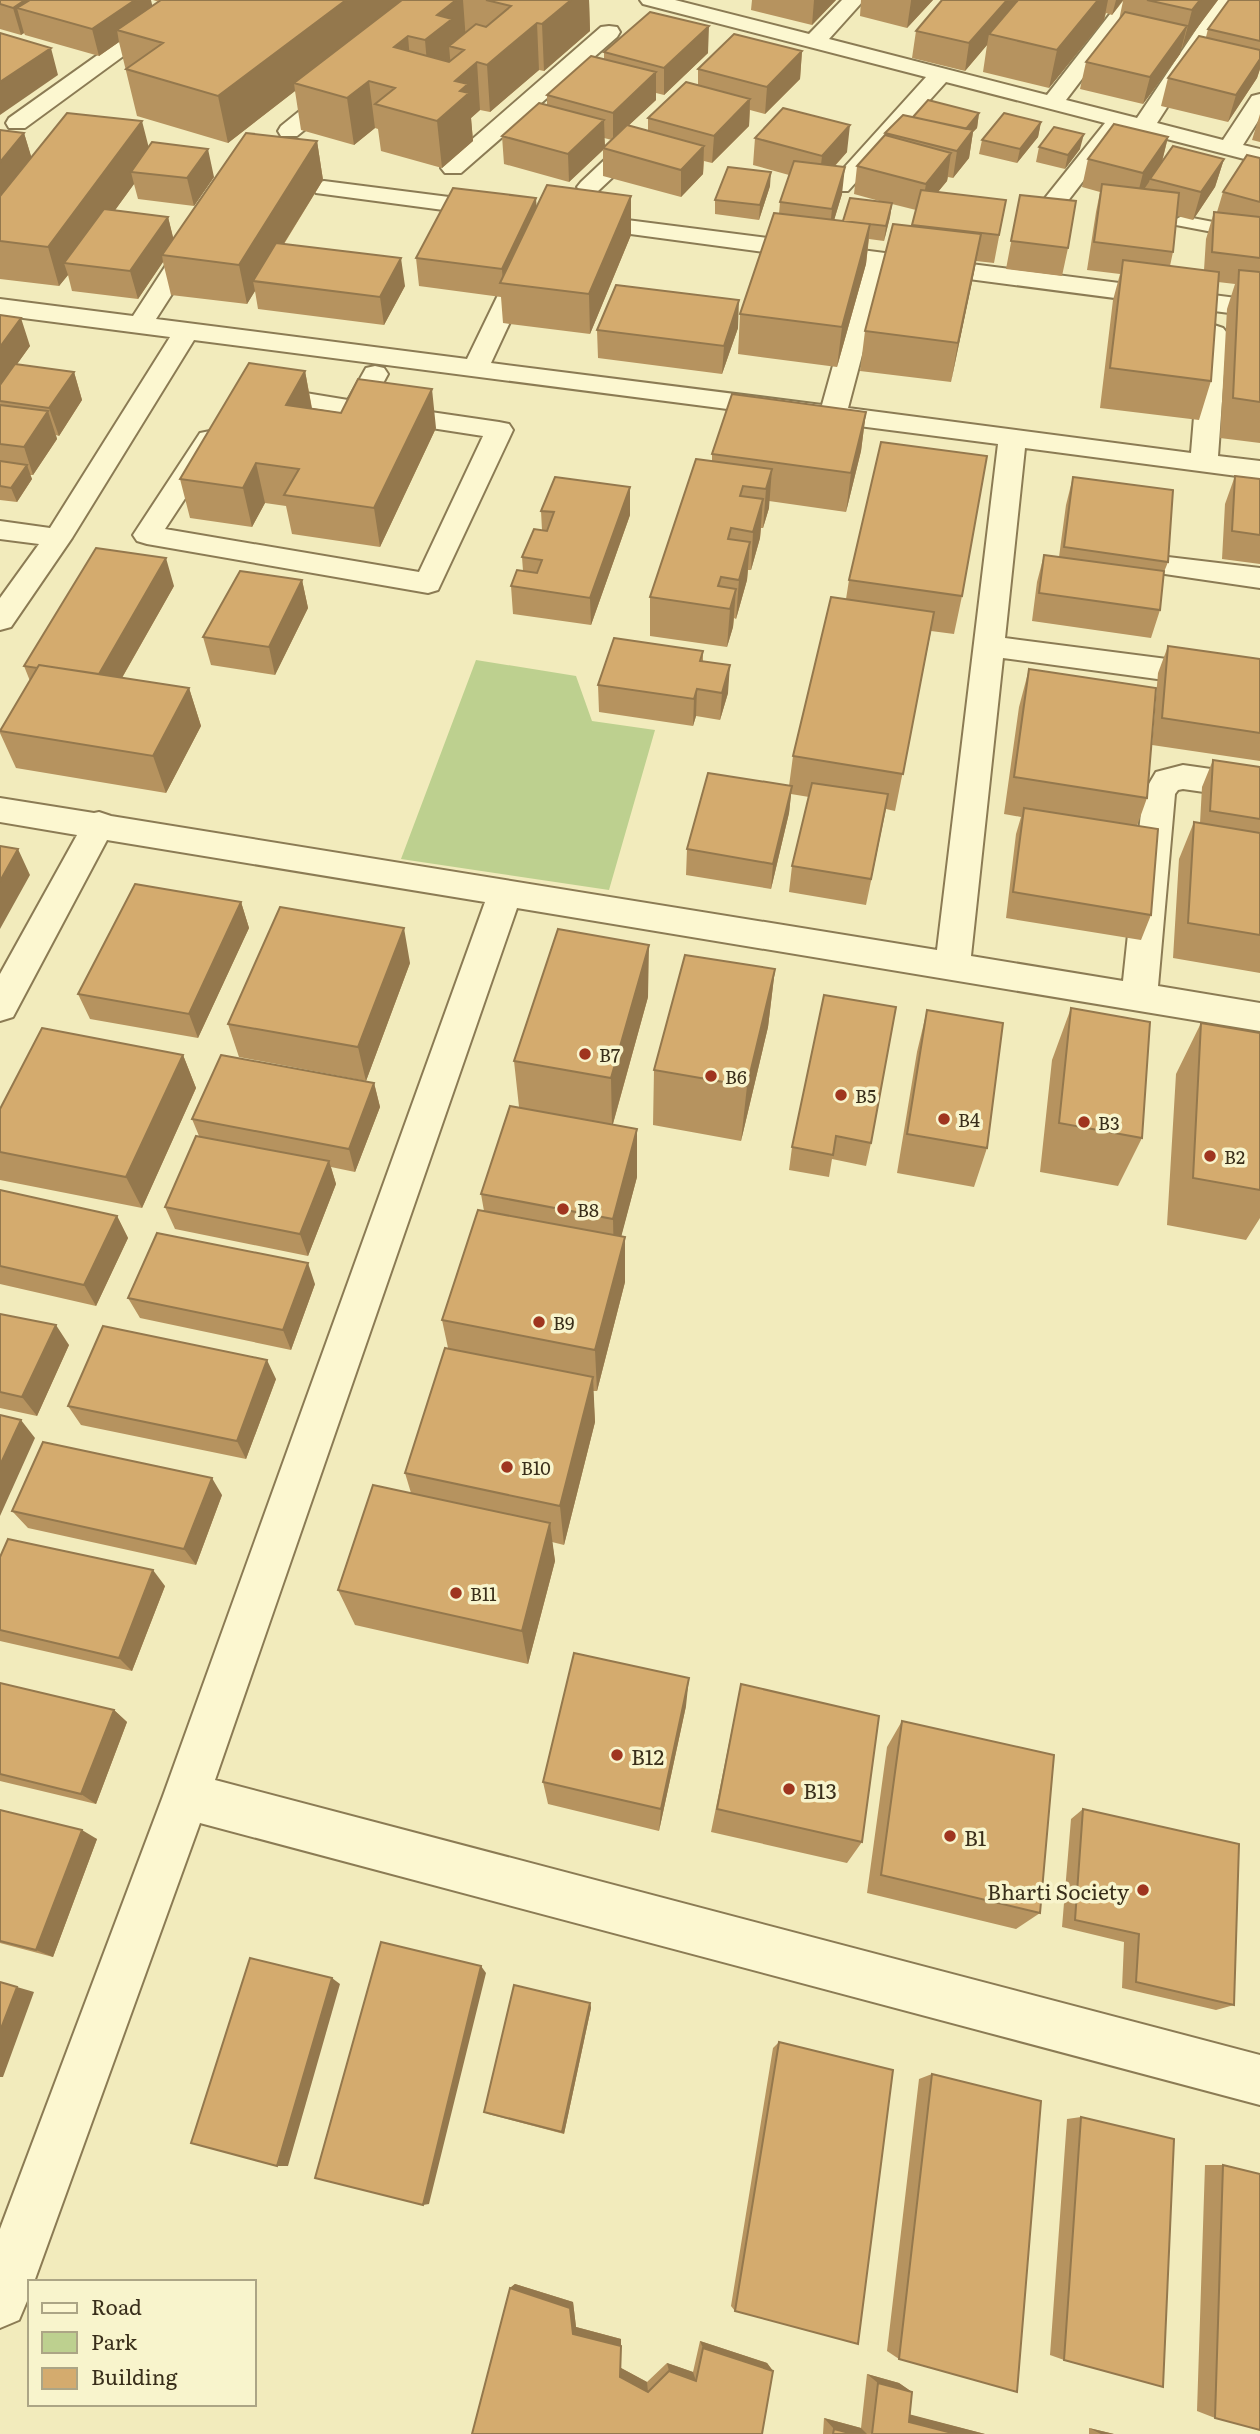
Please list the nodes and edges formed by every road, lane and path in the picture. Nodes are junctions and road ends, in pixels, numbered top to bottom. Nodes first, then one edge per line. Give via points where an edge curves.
1 (189, 0) edge
2 (652, 0) edge
3 (744, 0) edge
4 (854, 0) edge
5 (1132, 0) edge
6 (1226, 0) edge
7 (721, 20) junction
8 (585, 25) dead end
9 (756, 27) junction
10 (814, 42) junction
11 (915, 42) edge
12 (737, 46) edge
13 (982, 60) edge
14 (897, 63) junction
15 (363, 70) edge
16 (941, 74) junction
17 (965, 80) junction
18 (1260, 101) edge
19 (1052, 103) junction
20 (1119, 120) junction
21 (658, 121) edge
22 (17, 123) dead end
23 (1143, 126) junction
24 (289, 131) dead end
25 (1229, 148) junction
26 (1260, 156) edge
27 (453, 168) dead end
28 (840, 186) edge
29 (589, 187) edge
30 (324, 188) dead end
31 (522, 213) edge
32 (211, 216) edge
33 (561, 218) edge
34 (1182, 220) edge
35 (1038, 223) edge
36 (1260, 236) edge
37 (537, 240) edge
38 (875, 259) junction
39 (1216, 303) junction
40 (0, 307) edge
41 (1260, 309) edge
42 (139, 325) junction
43 (187, 331) junction
44 (385, 357) junction
45 (475, 369) junction
46 (356, 409) junction
47 (833, 416) junction
48 (1012, 440) junction
49 (1205, 463) junction
50 (1260, 470) edge
51 (0, 530) edge
52 (58, 538) junction
53 (1168, 566) edge
54 (1260, 578) edge
55 (0, 620) edge
56 (989, 646) junction
57 (1260, 682) edge
58 (1260, 788) edge
59 (0, 810) edge
60 (99, 824) junction
61 (505, 894) junction
62 (953, 965) junction
63 (1139, 997) junction
64 (0, 1007) edge
65 (1260, 1017) edge
66 (186, 1796) junction
67 (1260, 2080) edge
68 (0, 2301) edge

1 - 22 street
2 - 7 street
3 - 7 street
4 - 10 street
5 - 19 street
6 - 23 street
7 - 9 street
8 - 27 street via 609,32
9 - 10 street
9 - 12 street
10 - 14 street
11 - 14 street
13 - 17 street
14 - 16 street
15 - 24 street
16 - 17 street
16 - 28 street
17 - 19 street
18 - 25 street
19 - 20 street
20 - 23 street
20 - 35 street
21 - 29 street
23 - 25 street
25 - 26 street
30 - 31 street
32 - 42 street
33 - 38 street
34 - 36 lane
37 - 45 street
38 - 39 street
38 - 47 street
39 - 41 street
39 - 49 street
40 - 42 street
42 - 43 street
43 - 44 street
43 - 52 street
44 - 45 street
44 - 46 street
45 - 47 street
46 - 46 street via 241,390 147,535 428,583 499,430
47 - 48 street
48 - 49 street
48 - 56 street
49 - 50 street
51 - 52 street
52 - 55 street
53 - 54 street
56 - 57 street
56 - 62 street
58 - 63 street via 1182,777 1167,780 1159,794 1168,844
59 - 60 street
60 - 61 street
60 - 64 street
61 - 62 street
61 - 66 street
62 - 63 street
63 - 65 street
66 - 67 street
66 - 68 street

